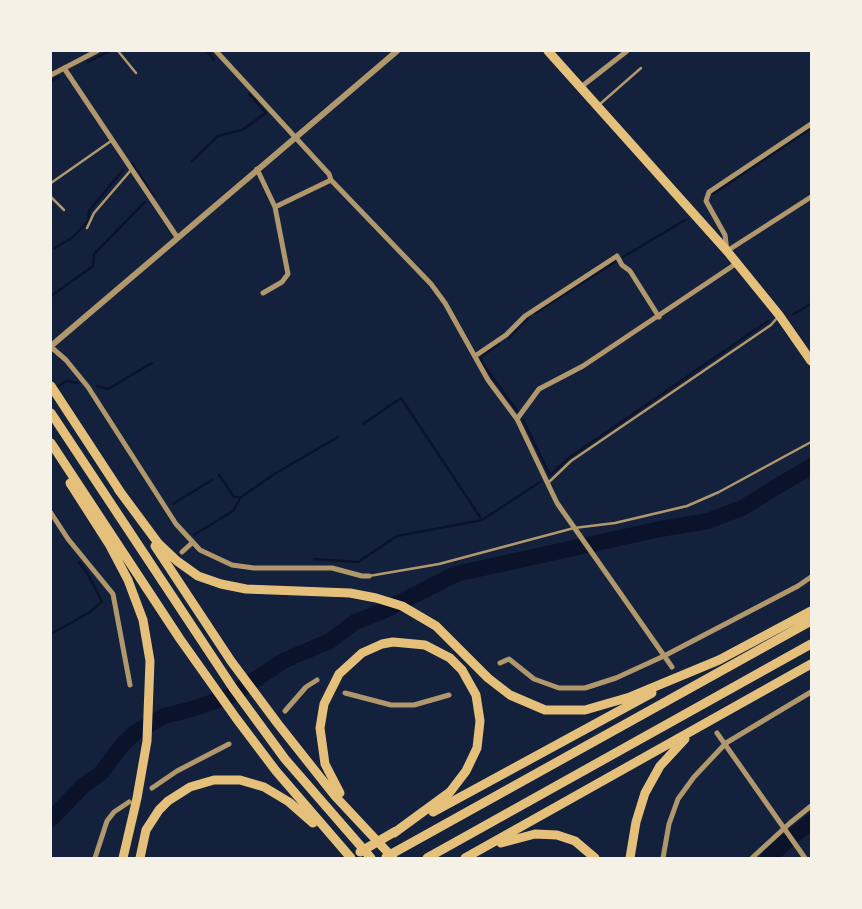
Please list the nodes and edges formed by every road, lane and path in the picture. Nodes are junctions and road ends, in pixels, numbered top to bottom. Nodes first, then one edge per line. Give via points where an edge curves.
1 (97, 51) edge
2 (118, 51) edge
3 (216, 51) edge
4 (397, 51) edge
5 (548, 51) edge
6 (627, 51) edge
7 (64, 68) junction
8 (641, 68) dead end
9 (136, 72) dead end
10 (51, 74) edge
11 (581, 87) junction
12 (598, 106) junction
13 (811, 124) edge
14 (296, 137) junction
15 (112, 140) junction
16 (257, 169) junction
17 (131, 170) junction
18 (331, 180) junction
19 (51, 183) edge
20 (51, 197) edge
21 (811, 197) edge
22 (275, 207) junction
23 (64, 210) dead end
24 (87, 228) dead end
25 (177, 237) junction
26 (727, 251) junction
27 (737, 263) junction
28 (263, 293) dead end
29 (779, 315) junction
30 (659, 317) junction
31 (51, 347) edge
32 (475, 356) junction
33 (811, 361) edge
34 (54, 390) edge
35 (51, 412) edge
36 (517, 419) junction
37 (811, 442) edge
38 (51, 443) edge
39 (51, 452) edge
40 (548, 483) junction
41 (118, 489) junction
42 (51, 513) edge
43 (575, 529) junction
44 (192, 543) junction
45 (182, 552) dead end
46 (369, 576) joint
47 (811, 577) edge
48 (122, 592) dead end
49 (113, 594) junction
50 (811, 611) edge
51 (811, 621) edge
52 (811, 644) edge
53 (664, 656) junction
54 (500, 663) dead end
55 (811, 664) edge
56 (672, 667) dead end
57 (691, 672) junction
58 (317, 680) dead end
59 (130, 685) dead end
60 (811, 692) edge
61 (345, 693) dead end
62 (449, 695) dead end
63 (285, 711) dead end
64 (234, 720) junction
65 (706, 723) junction
66 (717, 733) dead end
67 (726, 743) junction
68 (229, 744) dead end
69 (152, 788) dead end
70 (129, 802) dead end
71 (811, 806) edge
72 (308, 818) junction
73 (786, 830) junction
74 (394, 833) junction
75 (340, 847) junction
76 (804, 856) edge
77 (95, 858) edge
78 (123, 858) edge
79 (140, 858) edge
80 (348, 858) edge
81 (371, 858) edge
82 (385, 858) edge
83 (396, 858) edge
84 (427, 858) edge
85 (467, 858) edge
86 (595, 858) edge
87 (631, 858) edge
88 (663, 858) edge
89 (752, 858) edge

1 - 7 street
2 - 9 lane
3 - 14 street
4 - 14 street
5 - 11 highway
6 - 11 street
7 - 10 street
7 - 15 street
8 - 12 lane
11 - 12 highway
12 - 26 highway
13 - 26 street via 706,195 725,235
14 - 16 street
14 - 18 street
15 - 17 street
15 - 19 lane
16 - 22 street
16 - 25 street
17 - 24 lane
17 - 25 street
18 - 22 street
18 - 32 street via 431,284
20 - 23 lane
21 - 26 street
22 - 28 street via 288,274
25 - 31 street
26 - 27 highway
27 - 29 highway
27 - 30 street
29 - 33 highway
29 - 40 lane via 771,325 571,461
30 - 32 street via 617,256 525,316
30 - 36 street via 540,389
31 - 44 street via 88,387
32 - 36 street
34 - 41 highway
35 - 81 highway via 250,712
36 - 40 street
37 - 43 lane via 687,506
38 - 64 highway
39 - 78 highway via 128,580 149,651 151,682 143,771
40 - 43 street
41 - 57 highway via 158,542 198,576 246,589 332,592 390,601 446,634 499,688 521,702 571,711 601,706
41 - 83 highway via 262,703 358,822
42 - 49 street
43 - 46 lane via 439,564
43 - 53 street
44 - 45 street
44 - 46 street via 232,565 332,568
47 - 53 street
48 - 49 street
49 - 59 street
50 - 57 highway
51 - 82 highway
52 - 84 highway
53 - 54 street via 586,688 559,688 534,680 509,659
53 - 56 street
55 - 65 highway
57 - 74 highway
58 - 63 street
60 - 67 street
61 - 62 street via 391,705 414,705
64 - 72 highway
64 - 75 highway
65 - 85 highway
65 - 87 highway via 681,742 652,779 641,806
66 - 67 street
67 - 73 street
67 - 88 street via 678,799
68 - 69 street
70 - 77 street via 107,821
71 - 73 street
72 - 75 highway
72 - 79 highway via 276,794 251,783 227,779 202,783 178,793 159,810 142,839
72 - 80 highway
73 - 76 street
73 - 89 street
74 - 80 highway
74 - 83 highway via 459,782 479,735 476,695 462,670 436,650 403,641 371,648 346,666 328,693 320,728 325,764 336,788
75 - 80 highway
85 - 86 highway via 512,839 547,833 575,841

